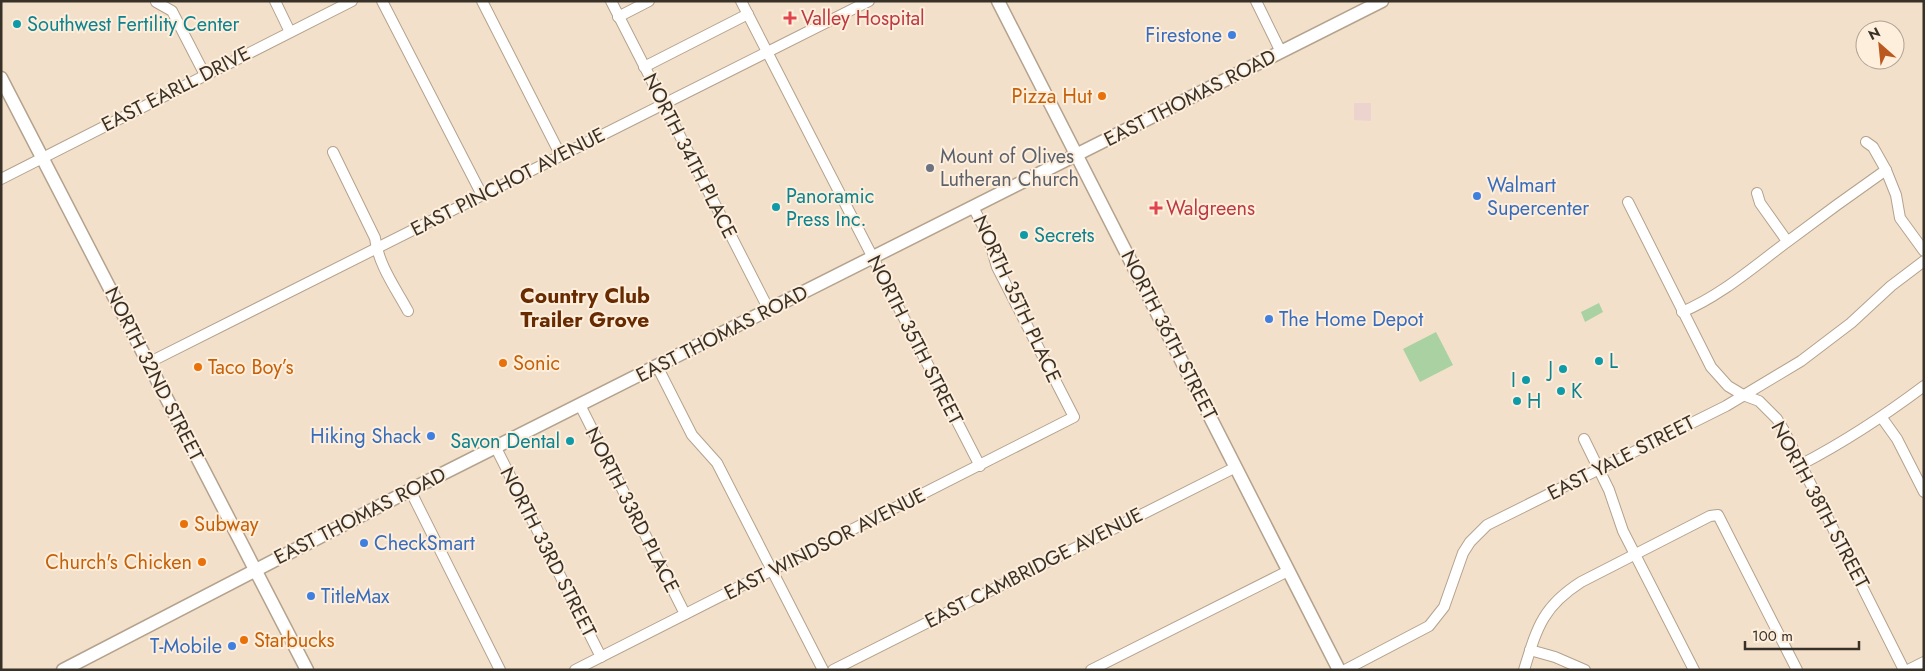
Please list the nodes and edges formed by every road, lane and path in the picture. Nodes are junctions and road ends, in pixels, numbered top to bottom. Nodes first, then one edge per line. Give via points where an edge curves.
1 (275, 1) edge
2 (352, 1) edge
3 (382, 1) edge
4 (482, 1) edge
5 (611, 1) edge
6 (650, 1) edge
7 (741, 1) edge
8 (869, 1) edge
9 (998, 1) edge
10 (1256, 1) edge
11 (1382, 1) edge
12 (156, 2) edge
13 (748, 14) junction
14 (618, 17) junction
15 (290, 32) junction
16 (767, 52) junction
17 (1281, 52) junction
18 (644, 67) junction
19 (205, 75) junction
20 (1, 78) edge
21 (664, 104) junction
22 (1866, 142) dead end
23 (333, 152) dead end
24 (1077, 154) junction
25 (561, 156) junction
26 (42, 157) junction
27 (1886, 170) junction
28 (1, 179) edge
29 (1757, 193) dead end
30 (482, 195) junction
31 (1628, 202) dead end
32 (974, 207) junction
33 (1788, 241) junction
34 (376, 248) junction
35 (1924, 251) edge
36 (873, 258) junction
37 (1924, 261) edge
38 (770, 310) junction
39 (408, 311) dead end
40 (1682, 312) junction
41 (148, 363) junction
42 (657, 366) junction
43 (1924, 386) edge
44 (1743, 395) junction
45 (580, 405) junction
46 (1074, 417) joint
47 (1882, 418) junction
48 (1584, 439) dead end
49 (496, 448) junction
50 (1802, 464) junction
51 (980, 466) junction
52 (1236, 467) junction
53 (1599, 469) junction
54 (410, 490) junction
55 (1924, 492) edge
56 (1635, 555) junction
57 (255, 569) junction
58 (1288, 570) junction
59 (772, 571) junction
60 (685, 614) junction
61 (1530, 650) junction
62 (601, 657) junction
63 (1924, 662) edge
64 (63, 670) edge
65 (307, 670) edge
66 (500, 670) edge
67 (575, 670) edge
68 (823, 670) edge
69 (832, 670) edge
70 (1091, 670) edge
71 (1339, 670) edge
72 (1345, 670) edge
73 (1524, 670) edge
74 (1585, 670) edge
75 (1694, 670) edge
76 (1797, 670) edge
77 (1906, 670) edge

1 - 15 street
2 - 15 street, EAST EARLL DRIVE
3 - 30 street
4 - 25 street
5 - 14 street, NORTH 34TH PLACE
6 - 14 street
7 - 13 street, NORTH 35TH STREET
8 - 16 street, EAST PINCHOT AVENUE
9 - 24 main road, NORTH 36TH STREET
10 - 17 street
11 - 17 main road, EAST THOMAS ROAD
12 - 19 street via 172,10
13 - 16 street, NORTH 35TH STREET
13 - 18 street
14 - 18 street, NORTH 34TH PLACE
15 - 19 street, EAST EARLL DRIVE
16 - 21 street, EAST PINCHOT AVENUE
16 - 36 street, NORTH 35TH STREET
17 - 24 main road, EAST THOMAS ROAD
18 - 21 street, NORTH 34TH PLACE
19 - 26 street, EAST EARLL DRIVE
20 - 26 main road, NORTH 32ND STREET
21 - 25 street, EAST PINCHOT AVENUE
21 - 38 street, NORTH 34TH PLACE
22 - 27 street via 1873,147
23 - 34 street via 375,238
24 - 32 main road, EAST THOMAS ROAD
24 - 52 main road, NORTH 36TH STREET
25 - 30 street, EAST PINCHOT AVENUE
26 - 28 street, EAST EARLL DRIVE
26 - 41 main road, NORTH 32ND STREET
27 - 33 street
27 - 35 street via 1896,195 1900,218
29 - 33 street via 1760,203
30 - 34 street, EAST PINCHOT AVENUE
31 - 40 street, NORTH 38TH STREET
32 - 36 main road, EAST THOMAS ROAD
32 - 46 street, NORTH 35TH PLACE via 988,236 997,266
33 - 40 street via 1724,290
34 - 39 street
34 - 41 street, EAST PINCHOT AVENUE
36 - 38 main road, EAST THOMAS ROAD
36 - 51 street, NORTH 35TH STREET
37 - 44 street, EAST YALE STREET via 1801,362
38 - 42 main road, EAST THOMAS ROAD
40 - 44 street, NORTH 38TH STREET via 1711,366 1728,386
41 - 57 main road, NORTH 32ND STREET
42 - 45 main road, EAST THOMAS ROAD
42 - 59 street via 692,435 718,463
43 - 47 street
44 - 50 street, NORTH 38TH STREET via 1758,401 1777,419
44 - 53 street, EAST YALE STREET
45 - 49 main road, EAST THOMAS ROAD
45 - 60 street, NORTH 33RD PLACE
46 - 51 street, EAST WINDSOR AVENUE
47 - 50 street
47 - 55 street via 1897,439
48 - 53 street
49 - 54 main road, EAST THOMAS ROAD
49 - 62 street, NORTH 33RD STREET
50 - 77 street, NORTH 38TH STREET
51 - 59 street, EAST WINDSOR AVENUE
52 - 58 main road, NORTH 36TH STREET
52 - 69 street, EAST CAMBRIDGE AVENUE
53 - 56 street
53 - 72 street, EAST YALE STREET via 1487,525 1463,553 1446,602 1433,622
54 - 57 main road, EAST THOMAS ROAD
54 - 66 street
56 - 61 street via 1581,582 1556,600 1540,621
56 - 75 street
56 - 76 street via 1710,516 1718,515
57 - 64 main road, EAST THOMAS ROAD
57 - 65 main road, NORTH 32ND STREET
58 - 70 street
58 - 71 main road, NORTH 36TH STREET
59 - 60 street, EAST WINDSOR AVENUE
59 - 68 street
60 - 62 street, EAST WINDSOR AVENUE
61 - 73 street
61 - 74 street
62 - 67 street, EAST WINDSOR AVENUE
63 - 77 street

